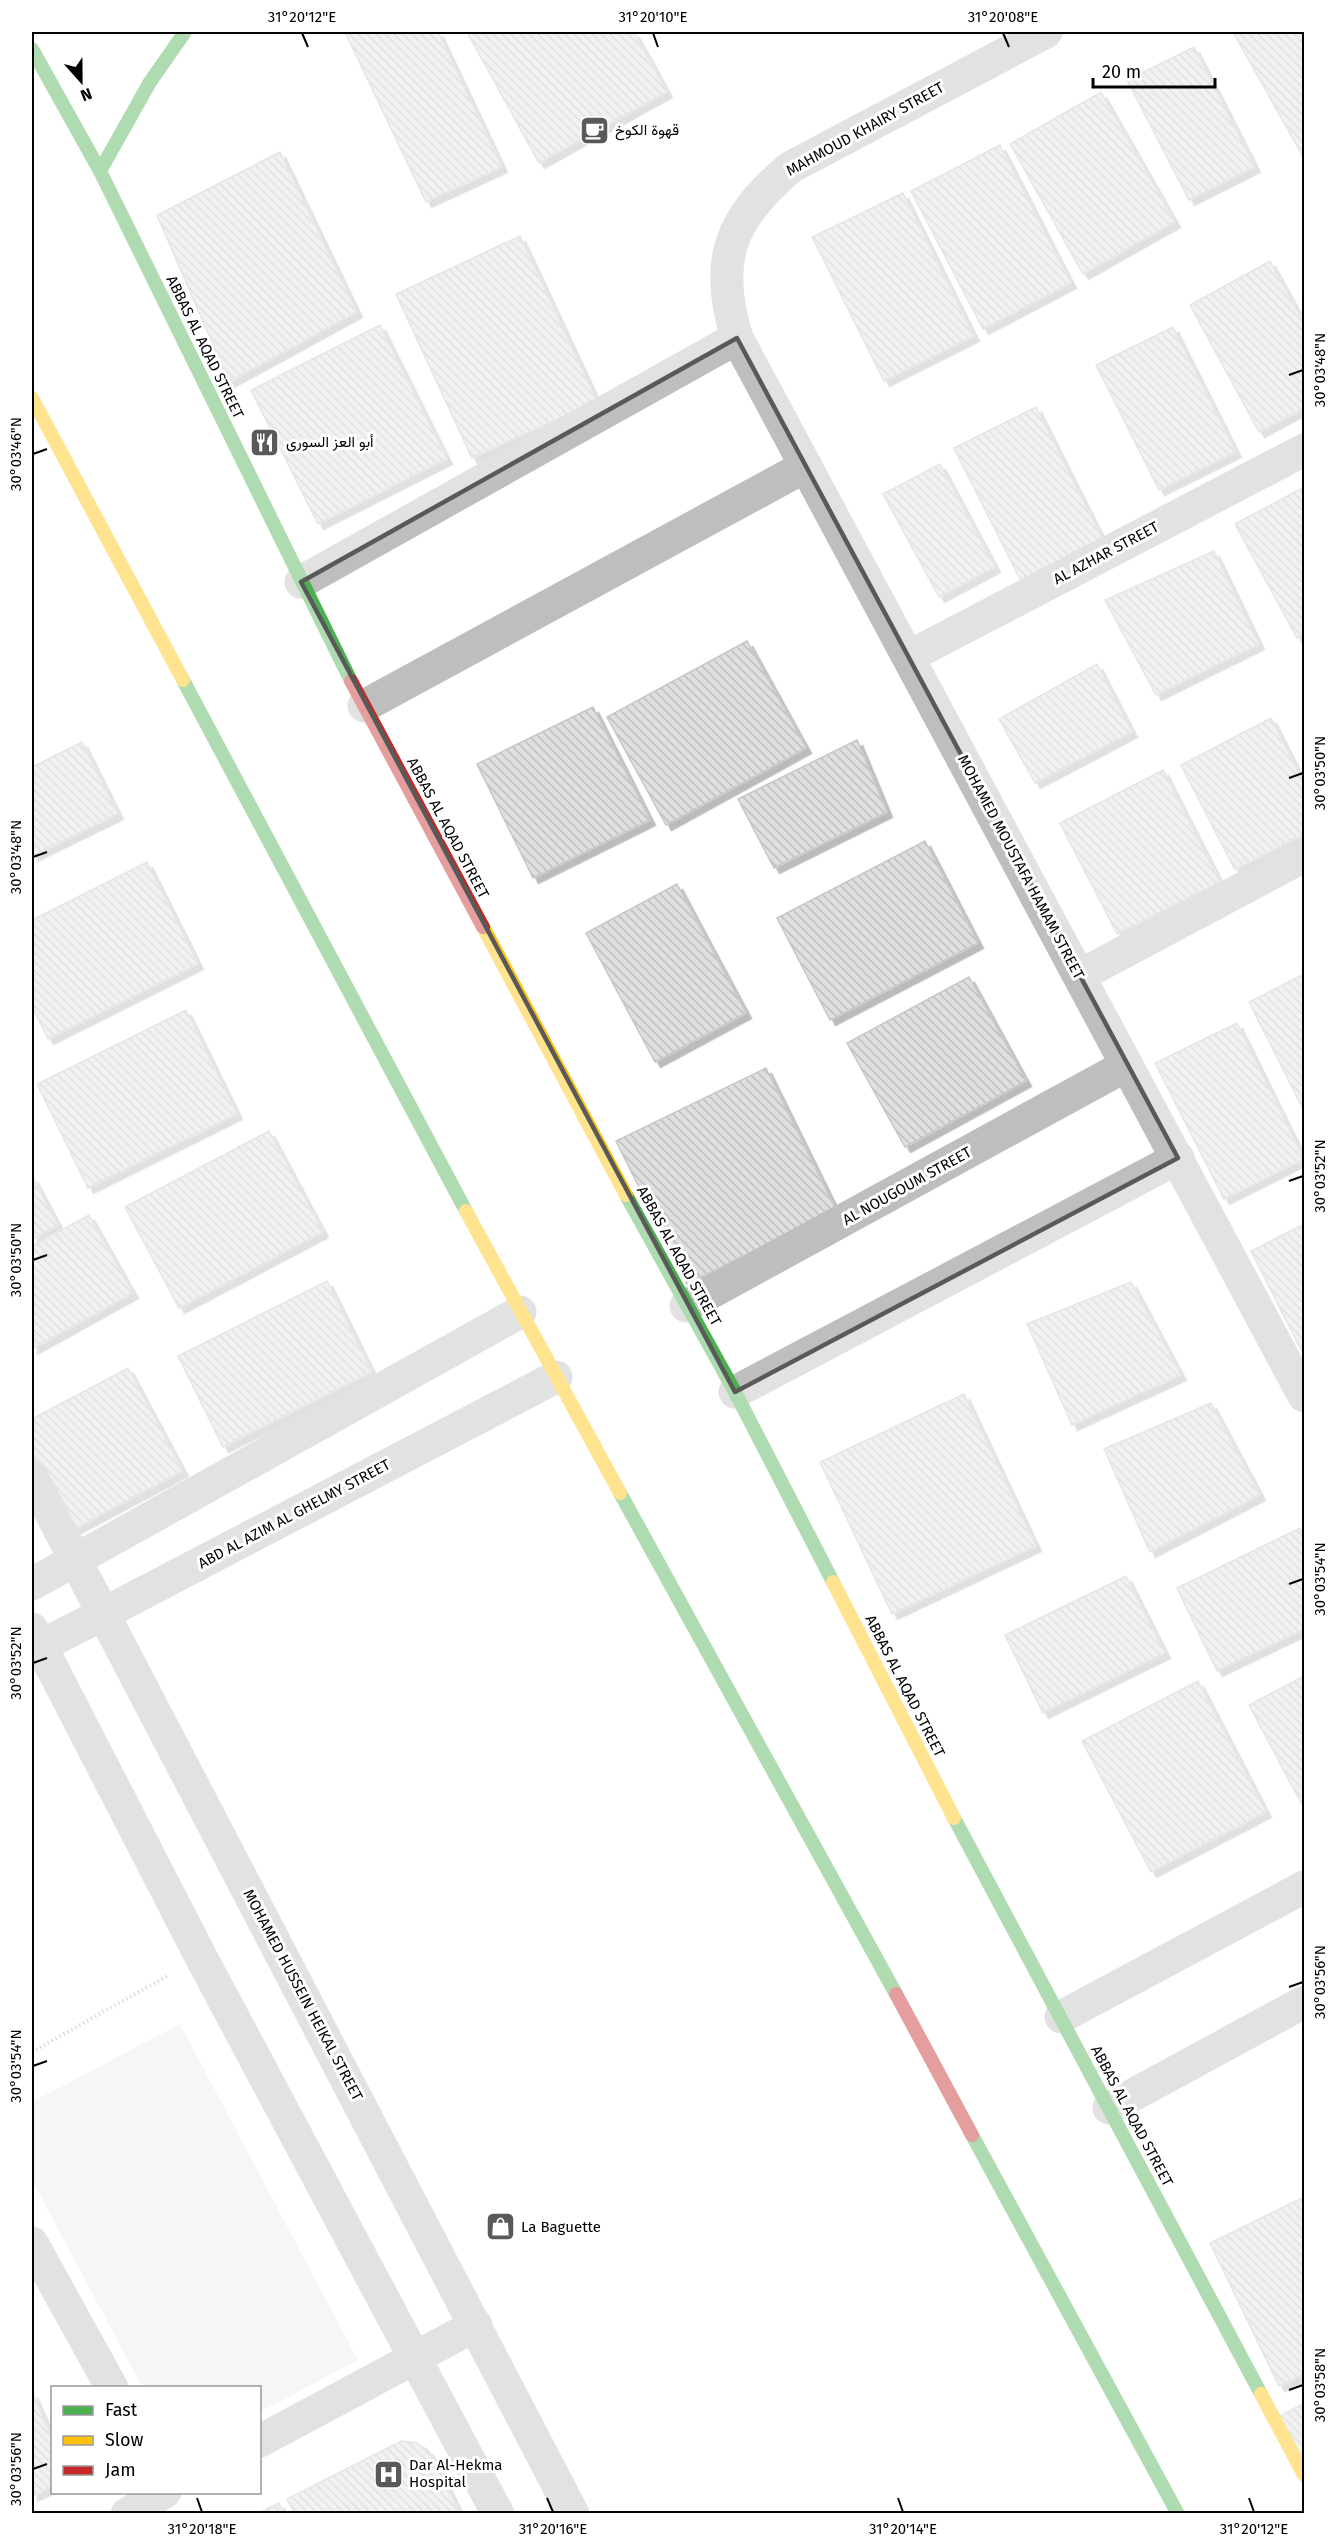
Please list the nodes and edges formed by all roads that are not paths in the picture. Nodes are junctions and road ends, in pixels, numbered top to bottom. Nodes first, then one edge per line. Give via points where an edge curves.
1 (184, 32) edge
2 (1046, 32) edge
3 (32, 49) edge
4 (100, 171) junction
5 (737, 338) junction
6 (32, 398) edge
7 (1305, 450) edge
8 (806, 466) junction
9 (301, 582) junction
10 (908, 657) junction
11 (364, 706) junction
12 (1305, 856) edge
13 (1079, 976) junction
14 (1127, 1065) junction
15 (1178, 1158) junction
16 (686, 1306) junction
17 (520, 1312) junction
18 (556, 1377) junction
19 (1301, 1381) edge
20 (735, 1392) junction
21 (32, 1478) edge
22 (76, 1561) junction
23 (32, 1584) edge
24 (103, 1614) junction
25 (35, 1640) edge
26 (1305, 1887) edge
27 (1305, 2002) edge
28 (1061, 2017) junction
29 (1109, 2108) junction
30 (32, 2243) edge
31 (476, 2325) junction
32 (415, 2356) junction
33 (111, 2386) edge
34 (261, 2440) edge
35 (1305, 2475) edge
36 (163, 2494) edge
37 (127, 2514) edge
38 (498, 2514) edge
39 (573, 2514) edge
40 (1178, 2514) edge

1 - 4 main road
2 - 5 street, MAHMOUD KHAIRY STREET via 791,167 769,185 736,230 728,256 725,284
3 - 4 main road, ABBAS AL AQAD STREET
4 - 9 main road, ABBAS AL AQAD STREET
5 - 8 street, MOHAMED MOUSTAFA HAMAM STREET
5 - 9 street
6 - 17 main road
7 - 10 street, AL AZHAR STREET
8 - 10 street, MOHAMED MOUSTAFA HAMAM STREET
8 - 11 street
9 - 11 main road, ABBAS AL AQAD STREET
10 - 13 street, MOHAMED MOUSTAFA HAMAM STREET
11 - 16 main road, ABBAS AL AQAD STREET
12 - 13 street
13 - 14 street, MOHAMED MOUSTAFA HAMAM STREET
14 - 15 street, MOHAMED MOUSTAFA HAMAM STREET
14 - 16 street, AL NOUGOUM STREET
15 - 19 street, MOHAMED MOUSTAFA HAMAM STREET
15 - 20 street
16 - 20 main road, ABBAS AL AQAD STREET
17 - 18 main road
17 - 22 street
18 - 24 street, ABD AL AZIM AL GHELMY STREET
18 - 40 main road
20 - 28 main road, ABBAS AL AQAD STREET
21 - 22 street, MOHAMED HUSSEIN HEIKAL STREET
22 - 23 street
22 - 24 street, MOHAMED HUSSEIN HEIKAL STREET
24 - 25 street, ABD AL AZIM AL GHELMY STREET
24 - 31 street, MOHAMED HUSSEIN HEIKAL STREET
25 - 32 street
26 - 28 street
27 - 29 street
28 - 29 main road, ABBAS AL AQAD STREET
29 - 35 main road, ABBAS AL AQAD STREET
30 - 33 street
31 - 32 street
31 - 39 street, MOHAMED HUSSEIN HEIKAL STREET
32 - 34 street
32 - 38 street
36 - 37 street

